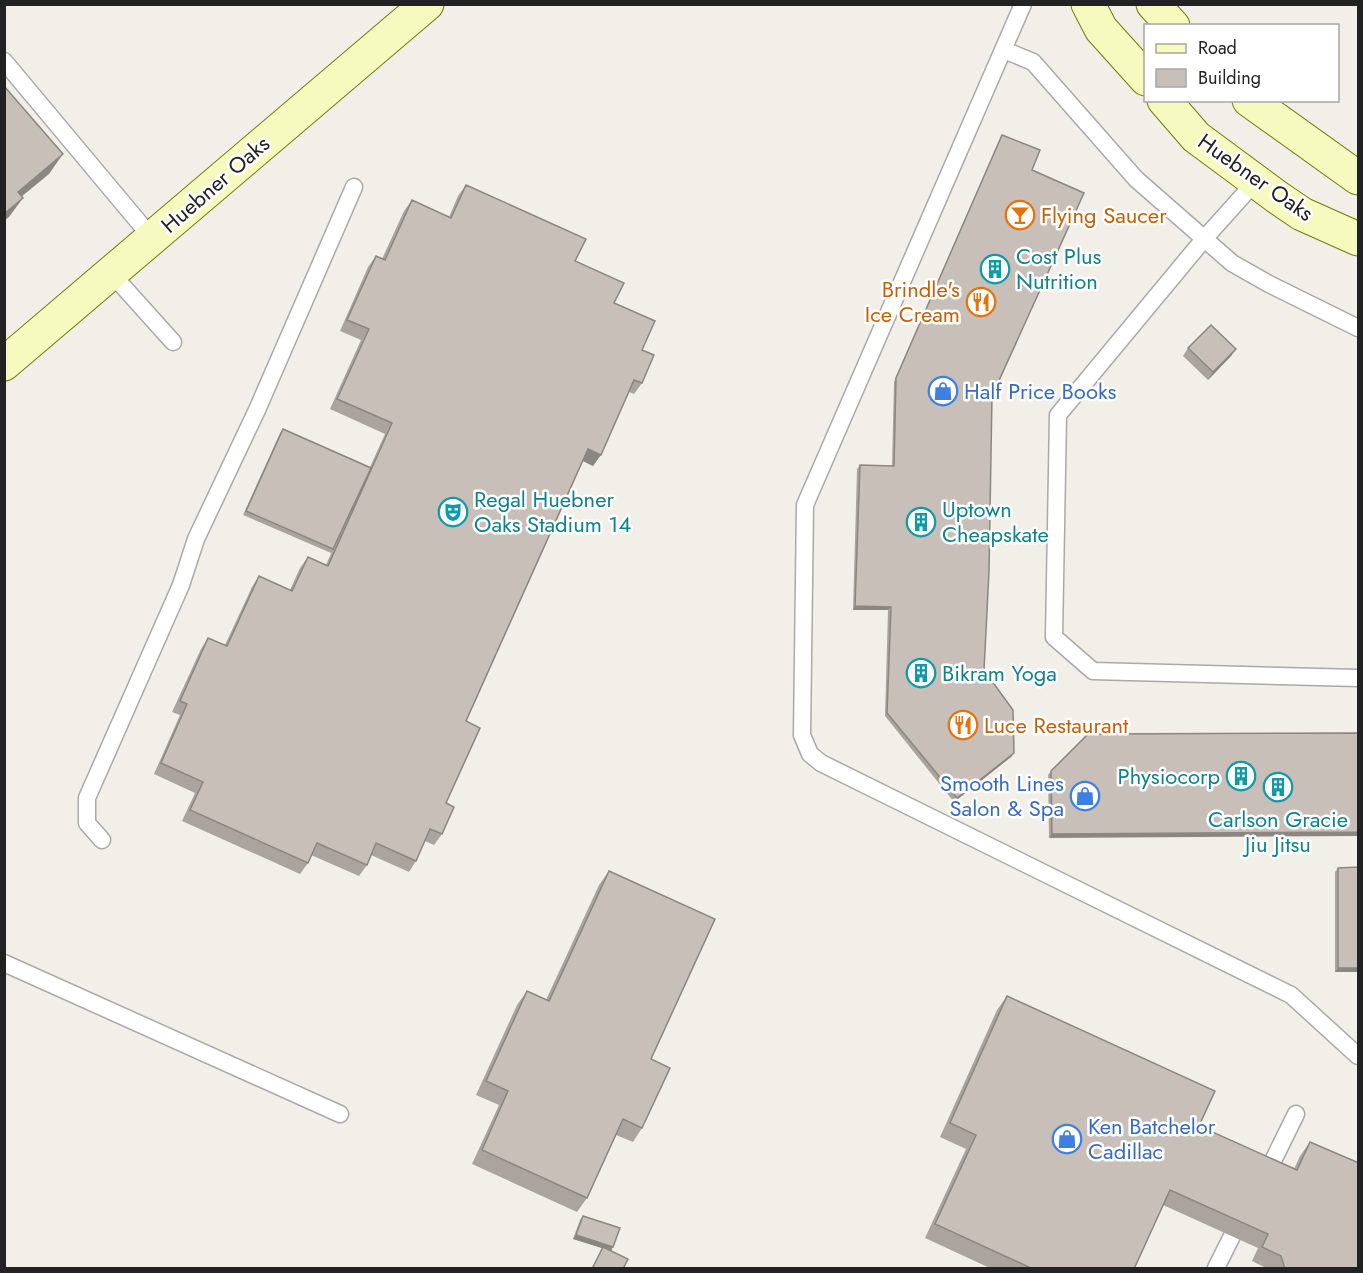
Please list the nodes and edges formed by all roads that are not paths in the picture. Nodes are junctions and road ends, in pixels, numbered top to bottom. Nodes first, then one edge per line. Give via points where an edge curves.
1 (427, 4) edge
2 (1023, 4) edge
3 (1088, 4) edge
4 (1153, 4) edge
5 (1171, 24) edge
6 (1004, 50) junction
7 (4, 61) edge
8 (1144, 77) edge
9 (1166, 102) edge
10 (1253, 102) edge
11 (1359, 178) edge
12 (1256, 181) junction
13 (354, 187) dead end
14 (152, 238) junction
15 (1204, 239) junction
16 (1359, 239) edge
17 (111, 273) junction
18 (1359, 328) edge
19 (173, 342) dead end
20 (4, 364) edge
21 (1359, 678) edge
22 (102, 840) dead end
23 (4, 963) edge
24 (1359, 1056) edge
25 (340, 1114) dead end
26 (1296, 1114) dead end
27 (1266, 1175) edge
28 (1233, 1236) edge
29 (1216, 1269) edge

1 - 14 street, Huebner Oaks
2 - 6 lane
3 - 8 street via 1101,29
4 - 5 street
6 - 15 lane via 1033,62 1136,179
6 - 24 lane via 805,505 802,735 810,754 821,763 1291,995
7 - 14 lane
9 - 12 street, Huebner Oaks via 1196,137
10 - 11 street
12 - 15 lane
12 - 16 street, Huebner Oaks via 1302,214
13 - 22 lane via 196,539 181,585 87,798 87,823
14 - 17 street, Huebner Oaks
15 - 18 lane via 1232,263
15 - 21 lane via 1058,415 1054,637 1093,671
17 - 19 lane
17 - 20 street, Huebner Oaks
23 - 25 lane
26 - 27 lane
28 - 29 lane

